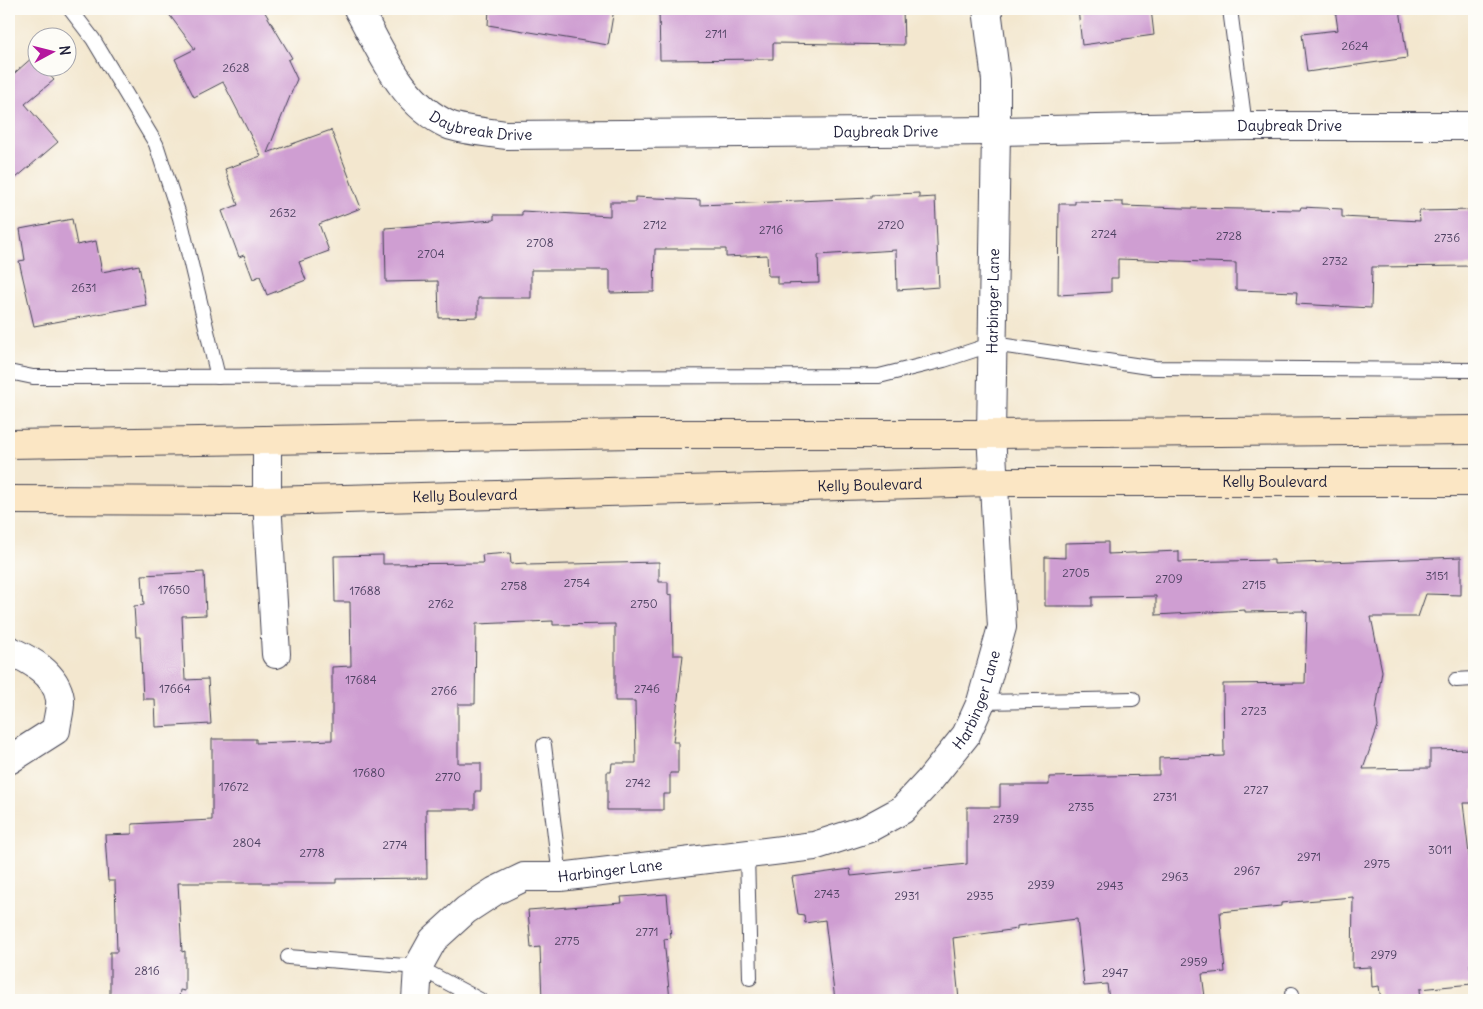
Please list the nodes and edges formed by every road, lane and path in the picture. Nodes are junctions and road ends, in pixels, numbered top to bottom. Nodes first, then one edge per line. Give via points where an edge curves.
1 (70, 9) edge
2 (358, 9) edge
3 (986, 9) edge
4 (1230, 9) edge
5 (1245, 126) junction
6 (1474, 126) edge
7 (996, 131) junction
8 (993, 344) junction
9 (1474, 370) edge
10 (9, 372) edge
11 (218, 377) junction
12 (1474, 430) edge
13 (991, 434) junction
14 (267, 441) junction
15 (9, 444) edge
16 (994, 482) junction
17 (1474, 482) edge
18 (9, 500) edge
19 (267, 501) junction
20 (9, 650) edge
21 (276, 654) dead end
22 (1474, 679) edge
23 (1456, 680) dead end
24 (1134, 698) dead end
25 (981, 702) junction
26 (544, 745) dead end
27 (9, 760) edge
28 (747, 854) junction
29 (560, 878) junction
30 (288, 957) dead end
31 (418, 967) junction
32 (750, 978) dead end
33 (416, 1000) edge
34 (480, 1000) edge

1 - 11 lane via 93,39 156,144 180,218
2 - 7 street, Daybreak Drive via 395,76 417,104 450,126 506,135
3 - 7 street, Harbinger Lane via 996,80
4 - 5 lane
5 - 6 street, Daybreak Drive
5 - 7 street, Daybreak Drive
7 - 8 street, Harbinger Lane
8 - 9 lane via 1155,368
8 - 11 lane via 879,376
8 - 13 street, Harbinger Lane
10 - 11 lane via 33,377
12 - 13 main road
13 - 14 main road via 638,434
13 - 16 street, Harbinger Lane
14 - 15 main road
14 - 19 street
16 - 17 main road, Kelly Boulevard
16 - 19 main road, Kelly Boulevard
16 - 25 street, Harbinger Lane via 1002,627
18 - 19 main road, Kelly Boulevard
19 - 21 street
20 - 27 street via 43,671 56,685 60,701 56,730
22 - 23 lane
24 - 25 lane
25 - 28 street, Harbinger Lane via 966,735 902,810 867,830 814,846
26 - 29 lane
28 - 29 street, Harbinger Lane
28 - 32 lane
29 - 31 street, Harbinger Lane via 524,877 495,891 466,910 433,940
30 - 31 lane
31 - 33 street, Harbinger Lane
31 - 34 lane

